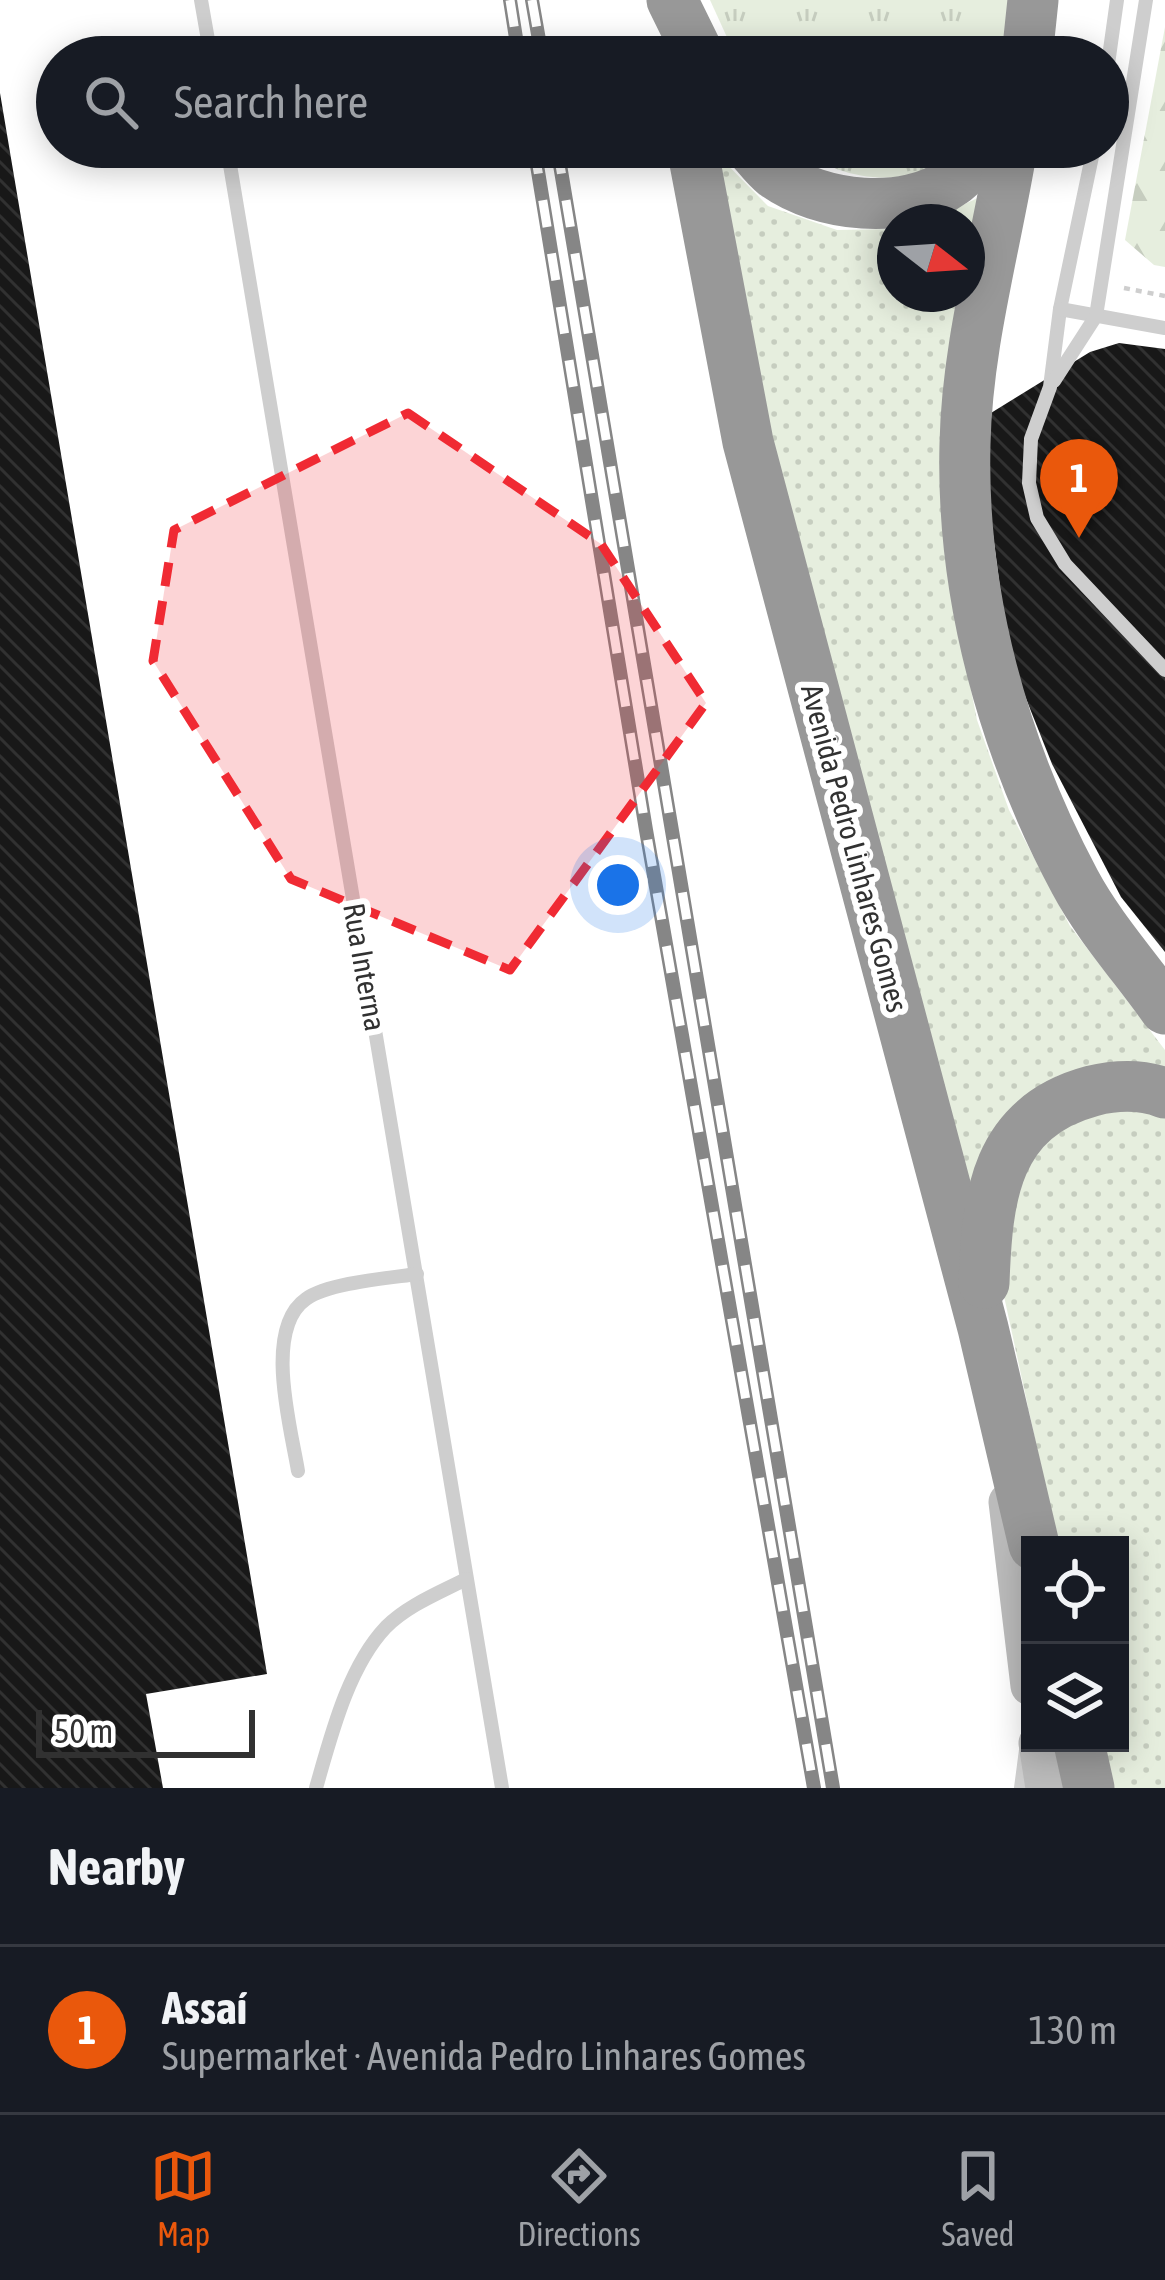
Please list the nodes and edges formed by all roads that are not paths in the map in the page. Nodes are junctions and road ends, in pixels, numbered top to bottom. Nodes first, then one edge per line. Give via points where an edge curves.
1 (201, 0) edge
2 (671, 0) edge
3 (1117, 0) edge
4 (1146, 0) edge
5 (207, 36) edge
6 (676, 36) edge
7 (689, 36) edge
8 (1112, 36) edge
9 (1129, 105) edge
10 (230, 168) edge
11 (696, 168) edge
12 (769, 168) edge
13 (964, 168) edge
14 (1008, 168) edge
15 (1090, 168) edge
16 (1119, 168) edge
17 (1060, 309) junction
18 (1096, 316) junction
19 (1165, 328) edge
20 (1050, 387) junction
21 (1165, 670) edge
22 (1165, 1009) edge
23 (1165, 1093) edge
24 (417, 1274) junction
25 (982, 1328) junction
26 (1002, 1407) junction
27 (298, 1472) dead end
28 (1032, 1536) edge
29 (466, 1580) junction
30 (1024, 1644) edge
31 (1027, 1752) edge
32 (1039, 1752) edge
33 (1081, 1752) edge
34 (316, 1788) edge
35 (502, 1788) edge
36 (1021, 1788) edge
37 (1045, 1788) edge
38 (1089, 1788) edge

1 - 5 lane
2 - 6 highway
2 - 7 highway
3 - 8 lane
4 - 9 lane
10 - 24 lane, Rua Interna
11 - 25 highway, Avenida Pedro Linhares Gomes via 748,442
12 - 13 highway via 816,194 866,203 911,200 952,183
14 - 22 highway via 973,352 965,445 982,637 1009,730 1077,886
15 - 17 lane
16 - 18 lane
17 - 18 lane
17 - 20 lane
18 - 19 lane
18 - 20 lane
20 - 21 lane via 1031,439 1037,518 1065,564
23 - 25 highway via 1116,1085 1073,1096 1039,1113 1012,1142 986,1228
24 - 27 lane via 320,1292 297,1308 281,1357
24 - 29 lane, Rua Interna
25 - 26 highway, Avenida Pedro Linhares Gomes
26 - 28 highway, Avenida Pedro Linhares Gomes
26 - 30 street
29 - 34 lane via 405,1612 376,1640
29 - 35 lane, Rua Interna
31 - 36 lane
32 - 37 street
33 - 38 highway

